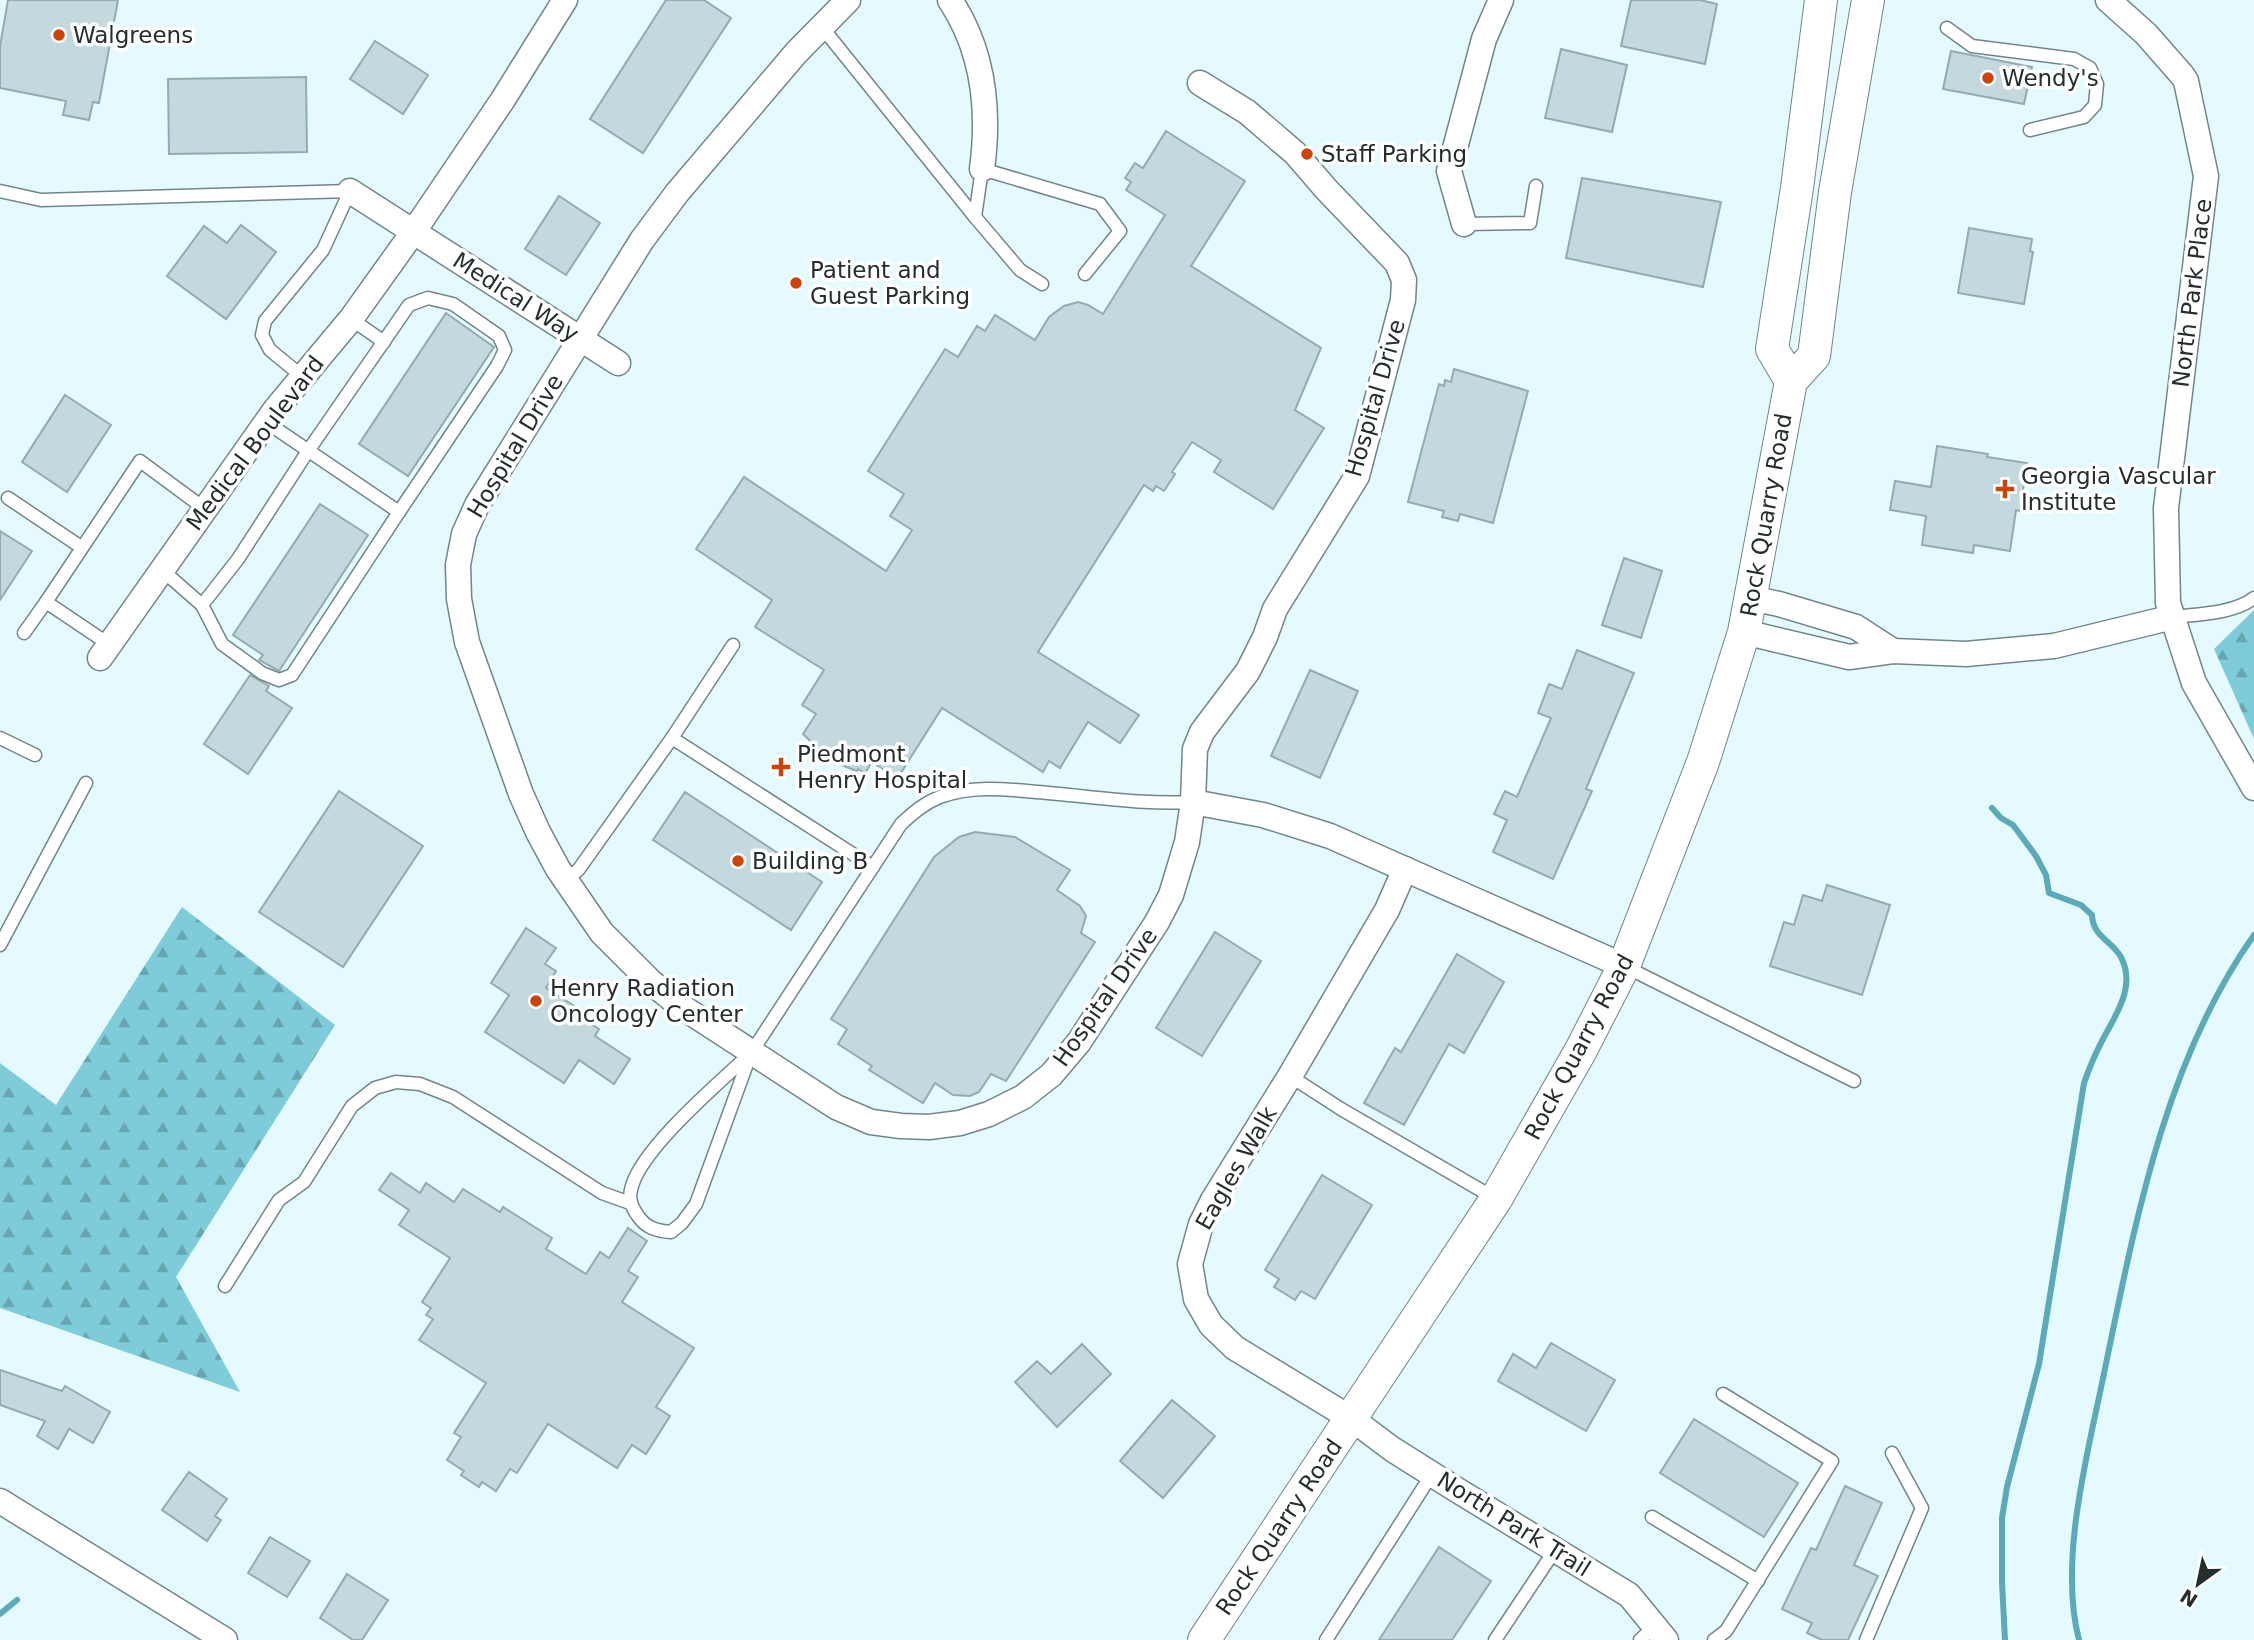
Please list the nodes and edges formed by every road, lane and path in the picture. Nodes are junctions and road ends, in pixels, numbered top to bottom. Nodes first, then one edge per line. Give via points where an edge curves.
1 (565, 0) edge
2 (848, 0) edge
3 (950, 0) edge
4 (1501, 0) edge
5 (1821, 0) edge
6 (1868, 0) edge
7 (2108, 0) edge
8 (821, 26) junction
9 (1947, 28) dead end
10 (1200, 83) dead end
11 (2031, 130) dead end
12 (982, 169) junction
13 (1536, 186) dead end
14 (0, 191) edge
15 (350, 191) junction
16 (975, 217) junction
17 (1464, 224) joint
18 (414, 231) junction
19 (1085, 274) dead end
20 (1042, 284) dead end
21 (351, 319) junction
22 (580, 338) junction
23 (384, 342) junction
24 (618, 363) dead end
25 (303, 377) junction
26 (1791, 381) junction
27 (266, 422) junction
28 (308, 451) junction
29 (8, 498) dead end
30 (205, 509) junction
31 (399, 512) junction
32 (81, 547) junction
33 (162, 570) junction
34 (1751, 598) junction
35 (2254, 598) edge
36 (46, 601) junction
37 (202, 605) junction
38 (2173, 617) junction
39 (1744, 632) junction
40 (24, 633) dead end
41 (733, 645) dead end
42 (105, 651) joint
43 (1893, 651) junction
44 (672, 737) junction
45 (0, 738) edge
46 (35, 755) dead end
47 (86, 783) dead end
48 (2254, 788) edge
49 (1194, 802) junction
50 (873, 867) junction
51 (1405, 869) junction
52 (566, 881) junction
53 (0, 945) edge
54 (1624, 966) junction
55 (751, 1053) junction
56 (1290, 1076) junction
57 (1854, 1081) dead end
58 (1496, 1199) junction
59 (630, 1203) junction
60 (225, 1286) dead end
61 (1723, 1394) dead end
62 (1352, 1419) junction
63 (1892, 1453) dead end
64 (1432, 1474) junction
65 (0, 1501) edge
66 (1652, 1517) dead end
67 (1555, 1550) junction
68 (1758, 1581) junction
69 (1654, 1635) edge
70 (225, 1640) edge
71 (1204, 1640) edge
72 (1326, 1640) edge
73 (1495, 1640) edge
74 (1714, 1640) edge
75 (1867, 1640) edge

1 - 18 street, Medical Boulevard
2 - 8 street, Hospital Drive
3 - 12 street via 972,42 985,91
4 - 17 street via 1484,39 1450,171
5 - 26 street, Rock Quarry Road via 1772,349
6 - 26 street, Rock Quarry Road via 1837,179 1814,356
7 - 38 street, North Park Place via 2146,34 2186,81 2206,176 2166,508 2168,603
8 - 16 lane
8 - 22 street, Hospital Drive via 677,193
9 - 11 lane via 1972,46 2074,58 2090,68 2097,84 2095,105 2084,117
10 - 49 street, Hospital Drive via 1247,112 1296,153 1396,263 1404,280 1403,300 1357,476 1275,610 1248,671 1202,732 1195,748
12 - 16 lane
12 - 19 lane via 1100,204 1120,231
13 - 17 lane via 1530,223
14 - 15 lane via 41,200
15 - 18 street
15 - 25 lane via 323,250 265,321 262,335 270,350
16 - 20 lane via 1020,270
18 - 21 street, Medical Boulevard
18 - 22 street, Medical Way
21 - 23 lane
21 - 25 street, Medical Boulevard
22 - 24 street, Medical Way
22 - 52 street, Hospital Drive via 477,505 464,534 458,565 467,642 521,794
23 - 28 lane
23 - 31 lane via 409,305 428,298 453,304 499,337 505,350
25 - 27 street, Medical Boulevard
26 - 34 street, Rock Quarry Road
27 - 28 lane
27 - 30 street, Medical Boulevard
28 - 31 lane
28 - 37 lane via 238,559
29 - 32 lane
30 - 32 lane via 140,461
30 - 33 street, Medical Boulevard
31 - 37 lane via 292,675 279,680 262,673 222,643
32 - 36 lane
33 - 37 lane
33 - 42 street, Medical Boulevard
34 - 39 street, Rock Quarry Road
34 - 43 street via 1856,627
35 - 38 lane via 2234,607
36 - 40 lane
36 - 42 lane
38 - 43 street via 2023,650 1966,654
38 - 48 street via 2194,683
39 - 43 street via 1849,657
39 - 54 street, Rock Quarry Road via 1703,762
41 - 44 lane
44 - 50 lane
44 - 52 lane
45 - 46 lane
47 - 53 lane
49 - 50 lane via 1012,790 957,792 920,807 901,824
49 - 51 street via 1291,823
49 - 55 street, Hospital Drive via 1180,869 1157,922 1079,1042 1051,1075 1023,1097 960,1123 920,1127 871,1122 836,1107
50 - 55 lane
51 - 54 street
51 - 56 street, Eagles Walk via 1387,909
52 - 55 street, Hospital Drive via 602,933 651,982
54 - 57 lane
54 - 58 street, Rock Quarry Road
55 - 59 lane via 649,1155 632,1185
55 - 59 lane via 696,1204 682,1223 671,1233 655,1231 640,1220
56 - 58 lane
56 - 62 street, Eagles Walk via 1201,1224 1190,1264 1191,1278 1200,1308 1226,1341
58 - 62 street, Rock Quarry Road
59 - 60 lane via 602,1193 453,1097 420,1084 396,1082 375,1088 352,1106 304,1182 279,1200
61 - 68 lane via 1832,1461
62 - 64 street, North Park Trail
62 - 71 street, Rock Quarry Road
63 - 75 lane via 1922,1508
64 - 67 street, North Park Trail
64 - 72 lane
65 - 70 street
66 - 68 lane
67 - 69 street, North Park Trail via 1629,1595
67 - 73 lane
68 - 74 lane via 1726,1632

